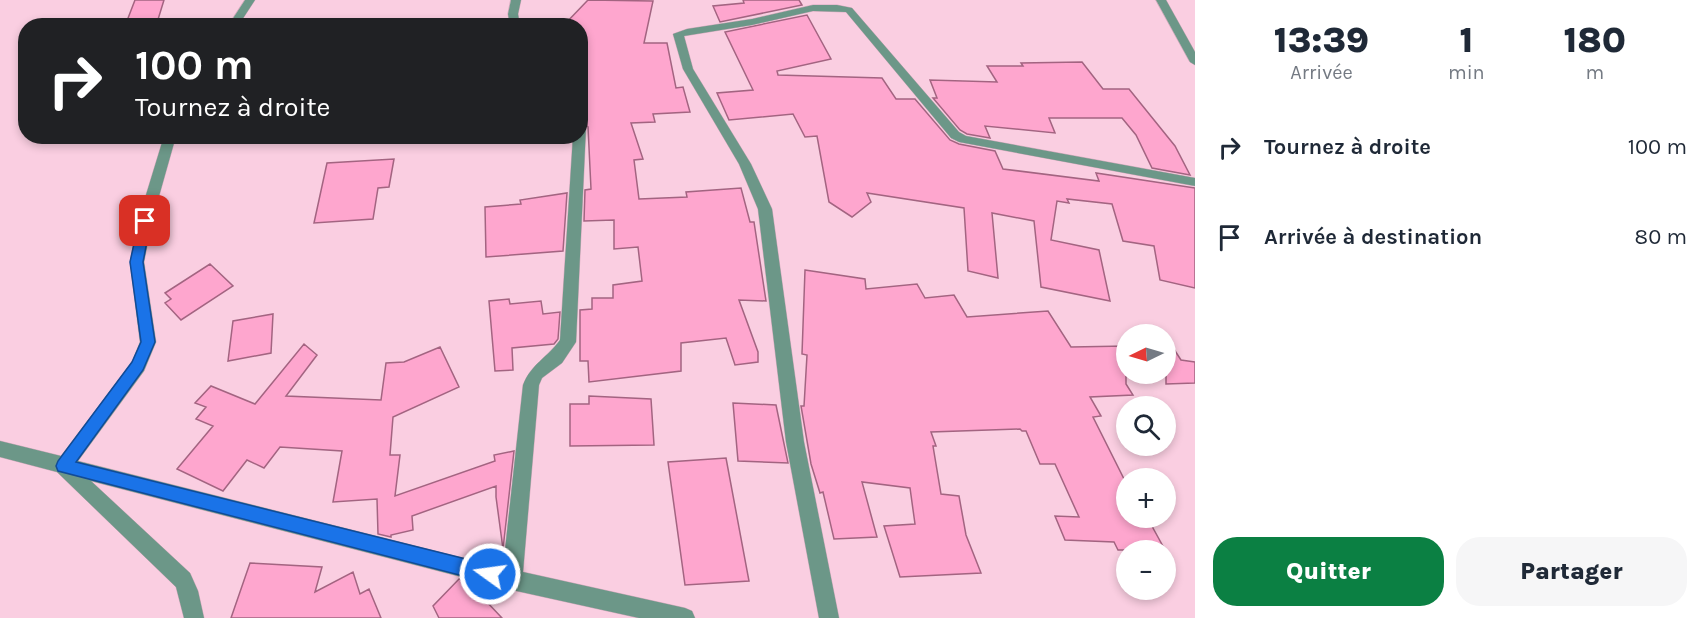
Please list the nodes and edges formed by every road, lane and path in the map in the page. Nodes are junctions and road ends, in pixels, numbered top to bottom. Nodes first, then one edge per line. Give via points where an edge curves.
1 (250, 0) edge
2 (516, 0) edge
3 (1161, 0) edge
4 (238, 18) edge
5 (514, 18) edge
6 (1195, 62) edge
7 (168, 144) edge
8 (579, 144) edge
9 (1195, 182) edge
10 (0, 449) edge
11 (64, 466) junction
12 (512, 580) junction
13 (194, 618) edge
14 (686, 618) edge
15 (829, 618) edge

1 - 4 street
2 - 5 street
3 - 6 street
7 - 11 street via 137,262 148,342 138,366
8 - 12 street via 567,342 556,358 535,374 531,385
9 - 15 street via 963,139 955,135 849,10 804,10 678,34 688,69 745,164 765,209 795,442
10 - 11 street
11 - 12 street
11 - 13 street via 183,580
12 - 14 street

